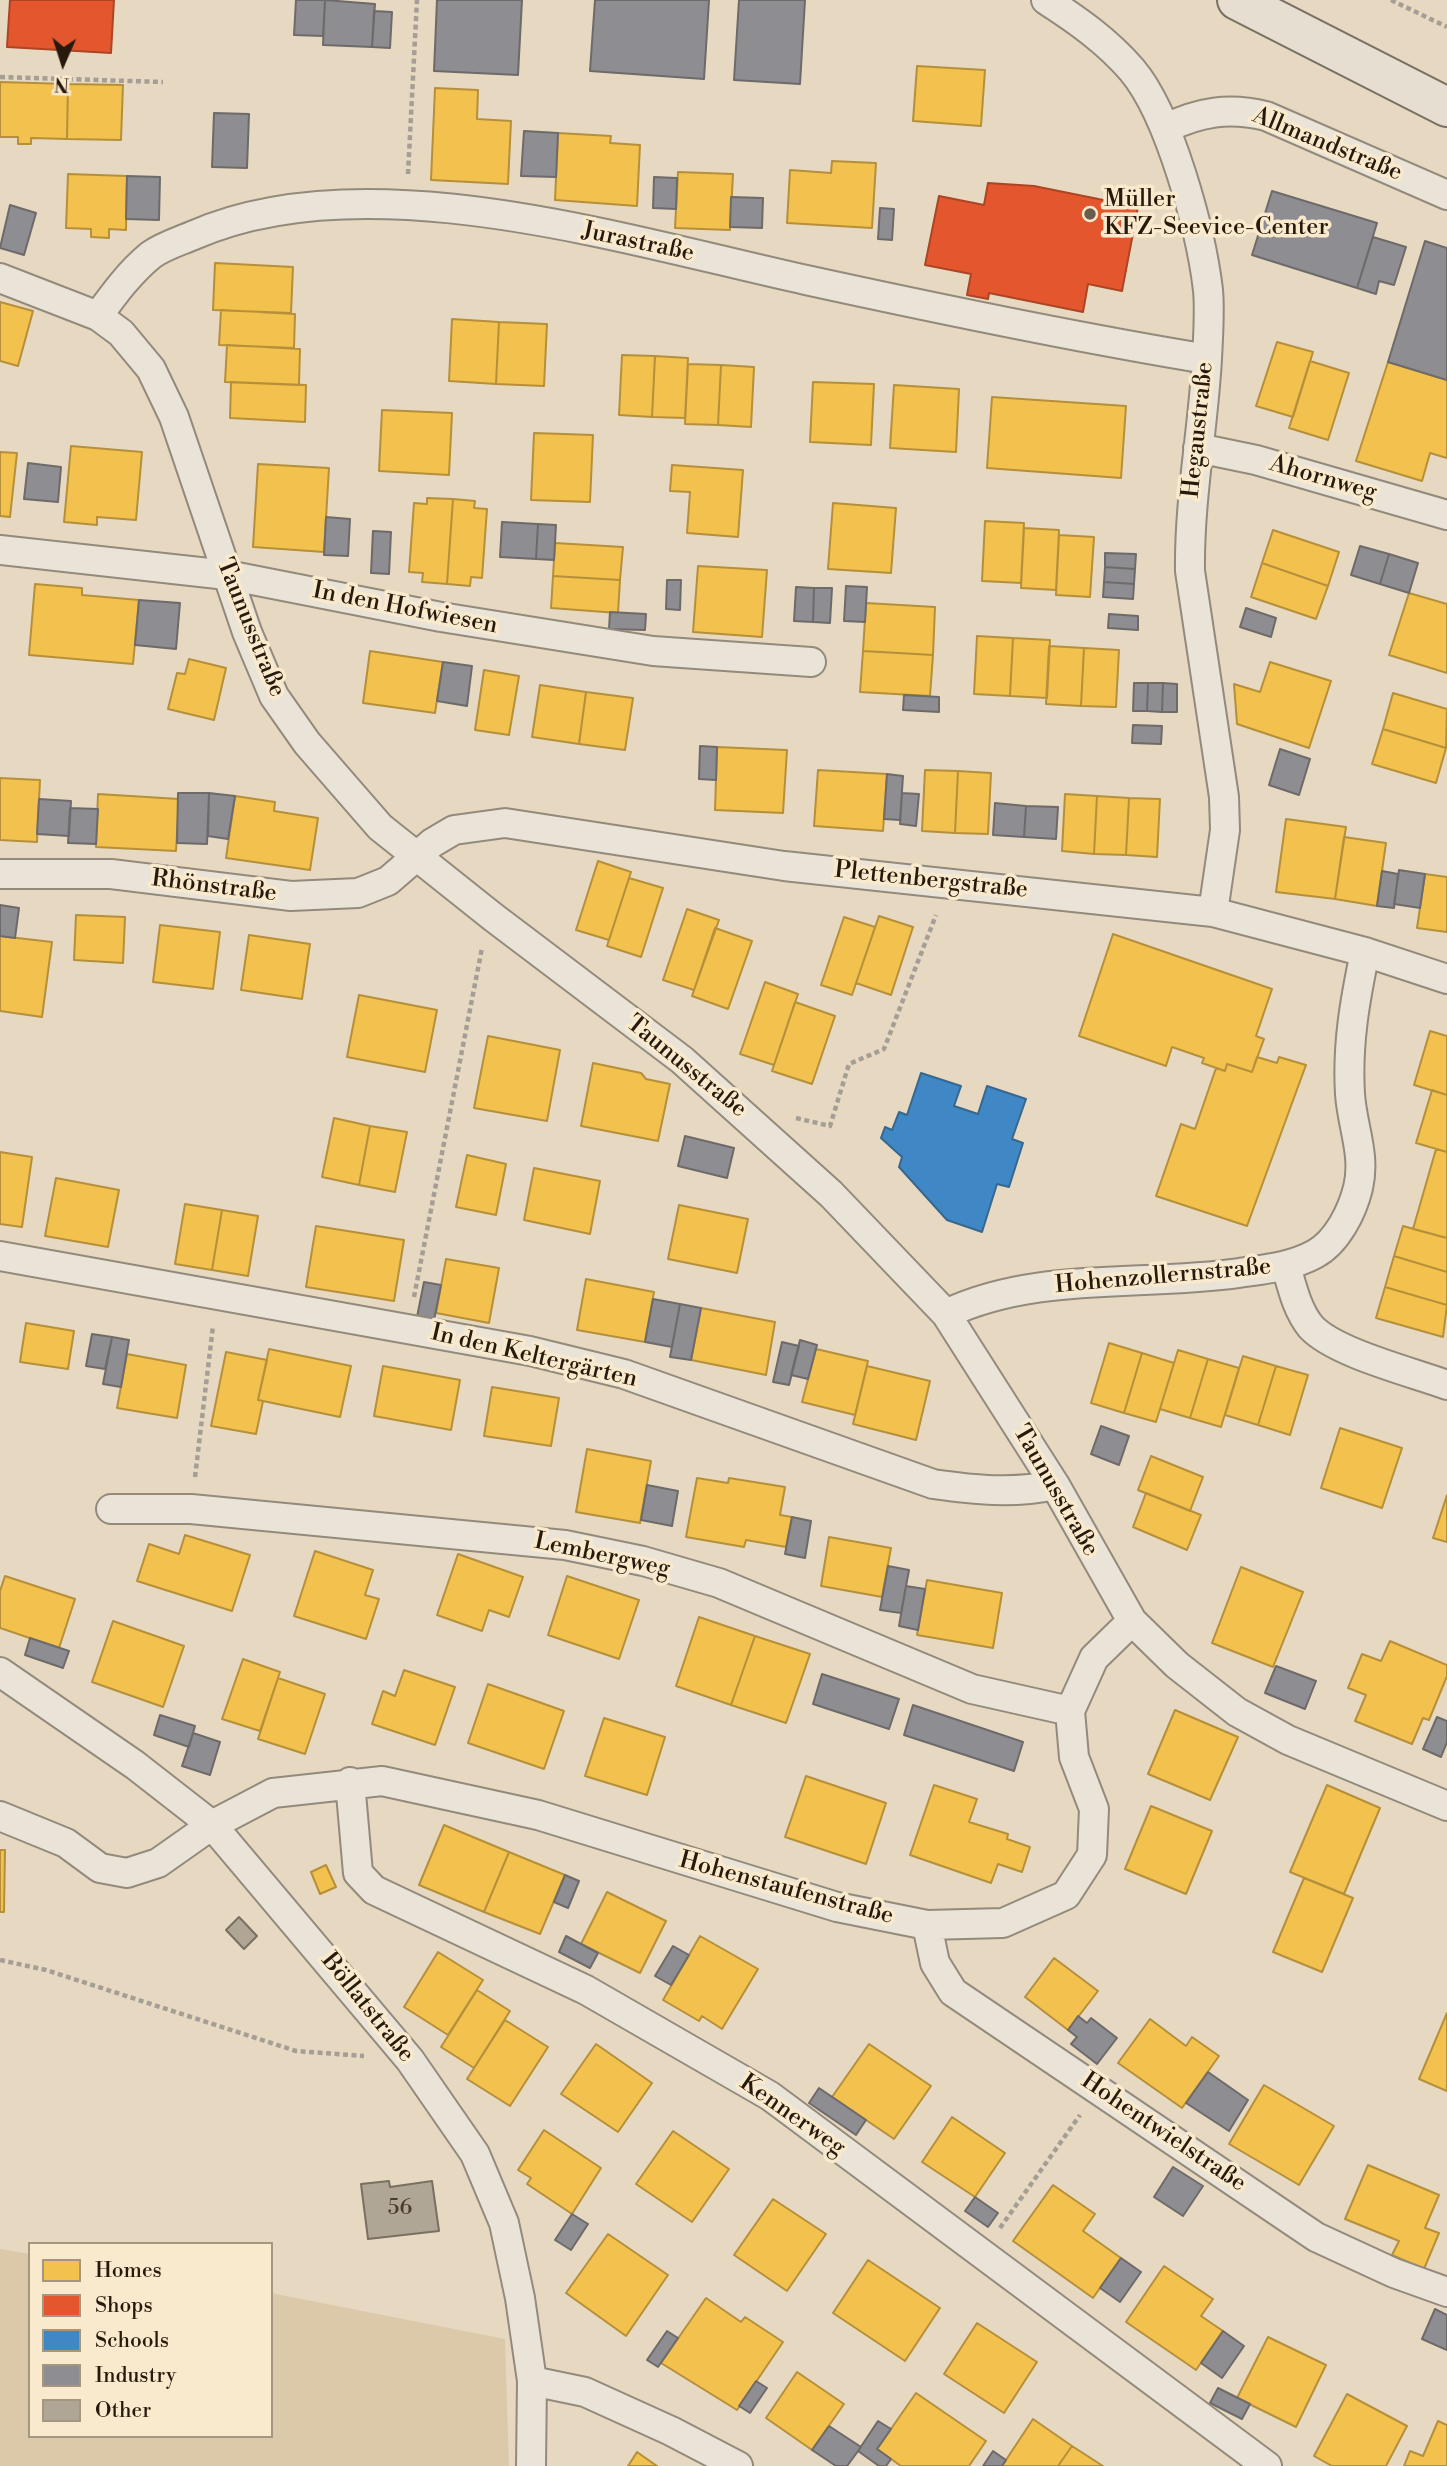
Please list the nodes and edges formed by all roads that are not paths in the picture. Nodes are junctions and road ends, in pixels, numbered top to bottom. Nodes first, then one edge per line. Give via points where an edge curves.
1 (1046, 0) edge
2 (1237, 0) edge
3 (1447, 107) edge
4 (1166, 128) junction
5 (1447, 195) edge
6 (0, 278) edge
7 (98, 316) junction
8 (1207, 359) junction
9 (1198, 448) junction
10 (1447, 515) edge
11 (0, 550) edge
12 (227, 575) junction
13 (811, 662) dead end
14 (418, 858) junction
15 (0, 874) edge
16 (1213, 912) junction
17 (1366, 952) junction
18 (1447, 979) edge
19 (0, 1256) edge
20 (1286, 1266) junction
21 (946, 1314) junction
22 (1447, 1385) edge
23 (1055, 1485) junction
24 (111, 1509) dead end
25 (1132, 1621) junction
26 (0, 1672) edge
27 (1070, 1711) junction
28 (350, 1782) junction
29 (1447, 1806) edge
30 (0, 1816) edge
31 (212, 1825) junction
32 (927, 1925) junction
33 (1447, 2292) edge
34 (532, 2381) junction
35 (531, 2466) edge
36 (738, 2466) edge
37 (1267, 2466) edge

1 - 4 street, Hegaustraße via 1085,25 1134,72
2 - 3 main road
4 - 5 street, Allmandstraße via 1216,111 1242,110 1266,116
4 - 8 street, Hegaustraße via 1202,251 1208,293
6 - 7 street, Taunusstraße
7 - 8 street, Jurastraße via 131,272 154,253 217,225 291,208 406,203 527,219 848,289
7 - 12 street, Taunusstraße via 121,333 151,369 174,417
8 - 9 street, Hegaustraße
9 - 10 street, Ahornweg
9 - 16 street, Hegaustraße via 1190,571 1224,797 1225,830
11 - 12 street, In den Hofwiesen
12 - 13 street, In den Hofwiesen via 555,637 653,651
12 - 14 street, Taunusstraße via 274,696 307,743 370,816
14 - 15 street, Rhönstraße via 388,881 358,893 326,896 291,896 111,874
14 - 16 street, Plettenbergstraße via 432,842 454,830 505,824 784,866
14 - 21 street, Taunusstraße via 682,1060 767,1133
16 - 17 street, Plettenbergstraße
17 - 18 street, Plettenbergstraße
17 - 20 street, Hohenzollernstraße via 1348,1056 1358,1128 1358,1186 1340,1229 1318,1252
19 - 23 street, In den Keltergärten via 530,1351 624,1374 933,1484 1025,1492
20 - 21 street, Hohenzollernstraße via 1212,1277 1024,1289 968,1303
20 - 22 street via 1298,1306 1311,1327 1330,1343
21 - 23 street, Taunusstraße
23 - 25 street, Taunusstraße
24 - 27 street, Lembergweg via 191,1509 552,1543 643,1561 719,1583 972,1689
25 - 27 street, Hohenstaufenstraße via 1094,1658
25 - 29 street, Taunusstraße via 1237,1712 1288,1740
26 - 31 street, Böllatstraße via 135,1765
27 - 32 street, Hohenstaufenstraße via 1074,1757 1094,1810 1092,1855 1066,1895 1003,1923
28 - 31 street, Hohenstaufenstraße via 273,1793
28 - 32 street, Hohenstaufenstraße via 382,1781 538,1815 837,1907
28 - 37 street, Kennerweg via 358,1872 374,1890 586,1990 770,2096
30 - 31 street, Hohenstaufenstraße via 66,1843 100,1868 127,1872 158,1863
31 - 34 street, Böllatstraße via 410,2060 475,2154 504,2223
32 - 33 street, Hohentwielstraße via 935,1963 953,1992 1316,2238
34 - 35 street, Böllatstraße
34 - 36 street via 585,2392

